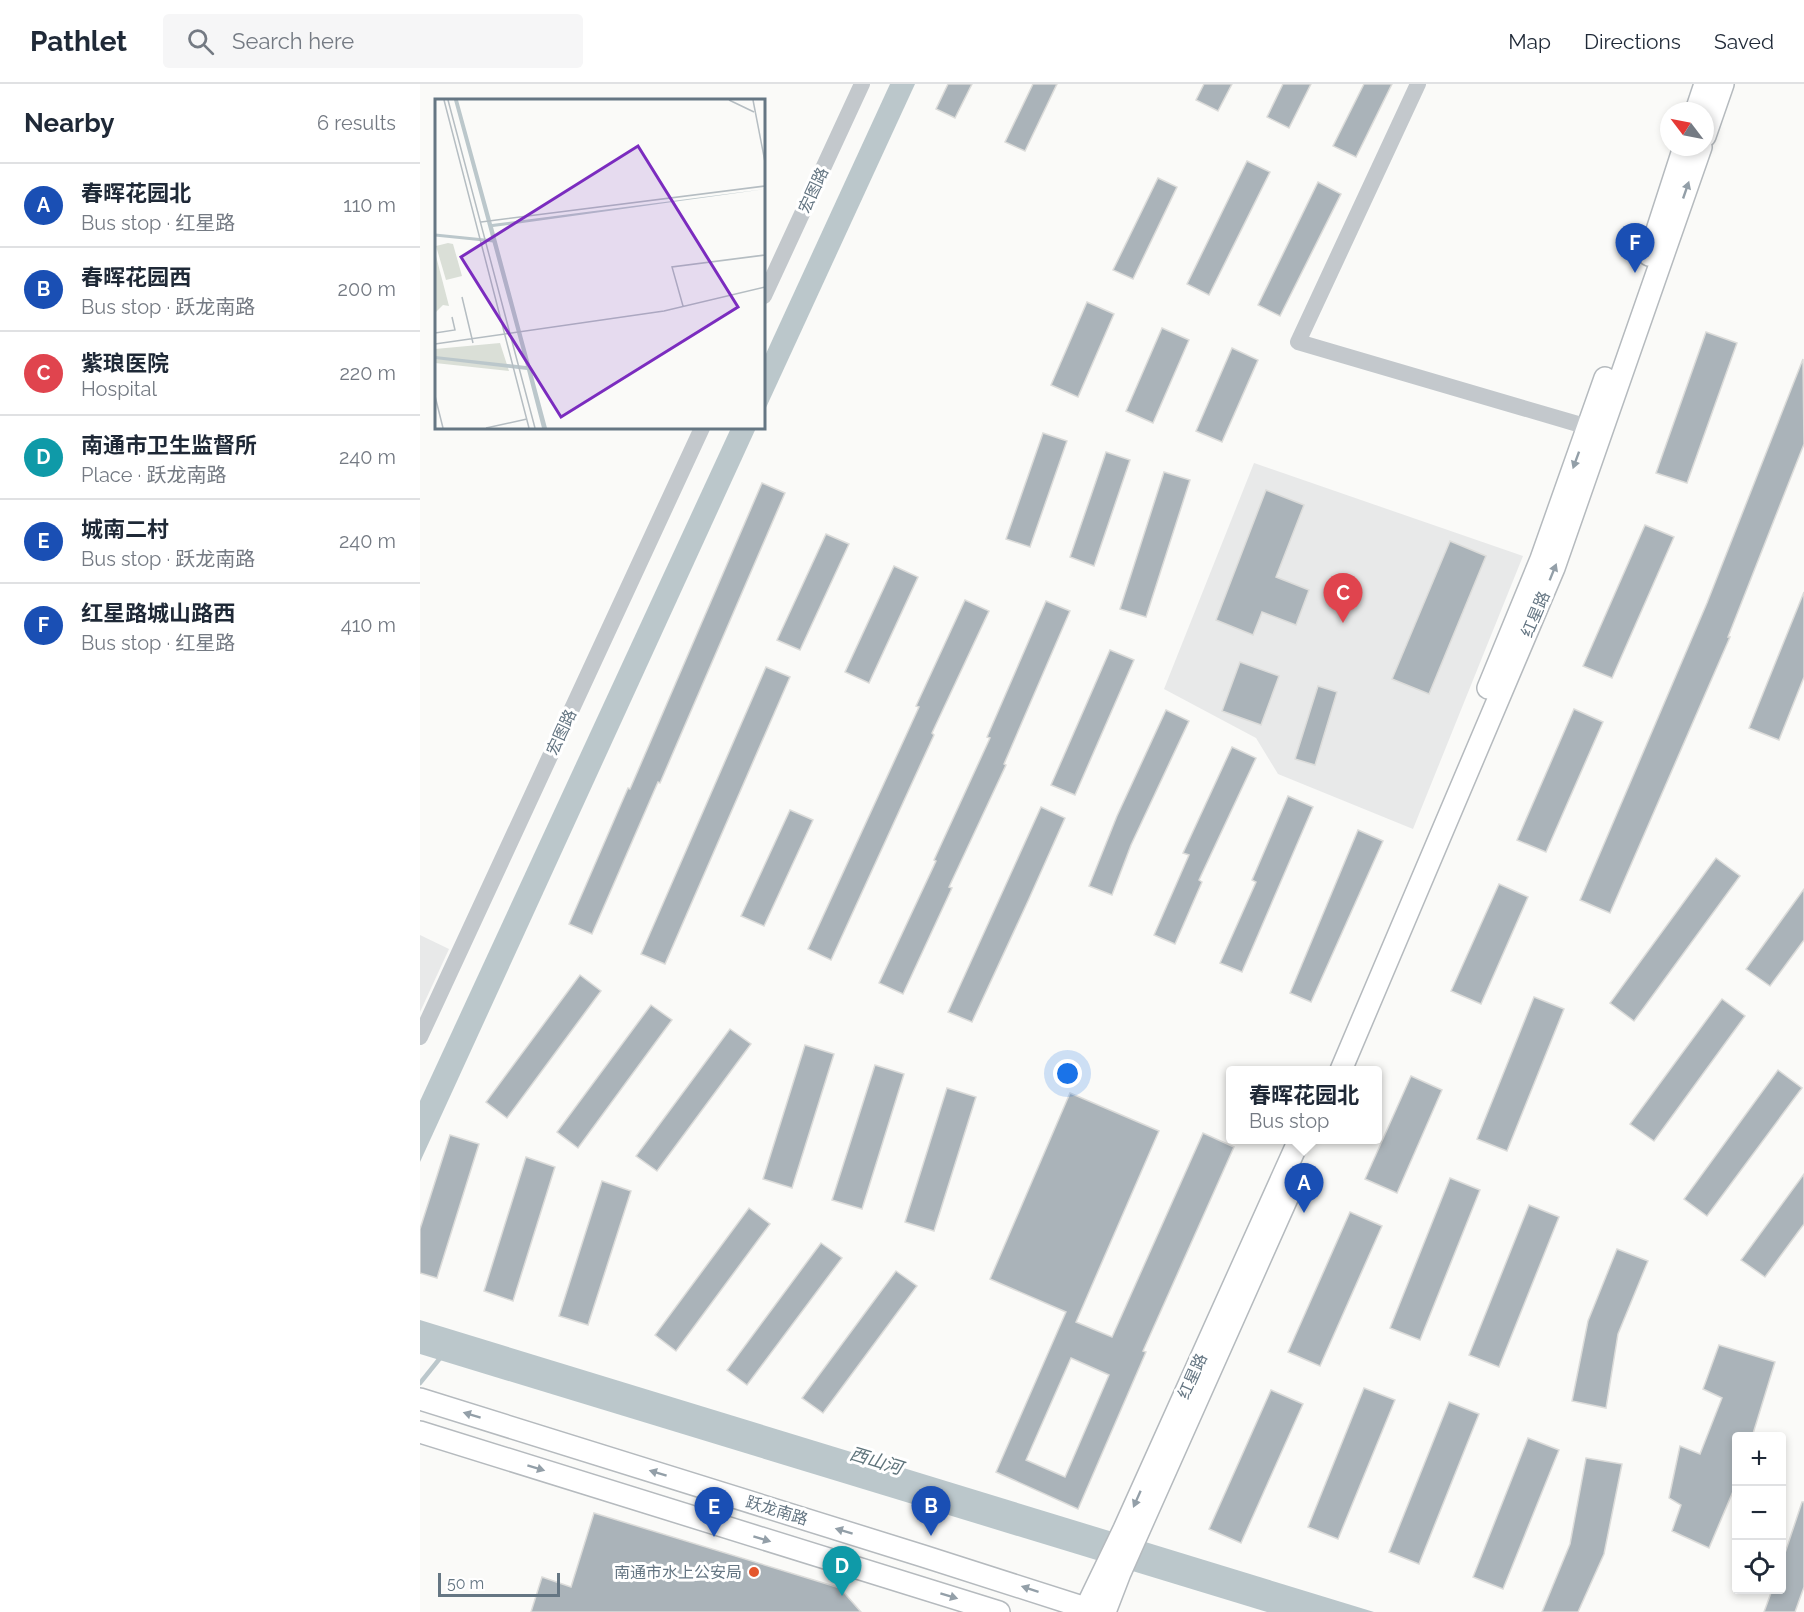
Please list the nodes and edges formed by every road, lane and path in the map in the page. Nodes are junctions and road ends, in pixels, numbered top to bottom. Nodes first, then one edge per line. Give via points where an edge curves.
1 (862, 84) edge
2 (1418, 84) edge
3 (1705, 84) edge
4 (1723, 84) edge
5 (1699, 102) edge
6 (1714, 110) edge
7 (1681, 156) edge
8 (1698, 156) edge
9 (765, 294) edge
10 (1588, 427) junction
11 (702, 429) edge
12 (420, 1037) edge
13 (1331, 1066) edge
14 (1343, 1066) edge
15 (1297, 1144) edge
16 (1310, 1144) edge
17 (420, 1399) edge
18 (420, 1432) edge
19 (1131, 1531) junction
20 (1093, 1611) edge
21 (999, 1612) edge

1 - 9 street, 宏图路
2 - 10 street via 1298,342
3 - 5 main road
4 - 6 main road
7 - 10 main road, 红星路
14 -> 8 main road, 红星路 via 1554,568
10 -> 13 main road, 红星路 via 1541,559
11 - 12 street, 宏图路
15 -> 19 main road, 红星路
16 - 19 main road, 红星路 via 1279,1219
20 -> 17 main road, 跃龙南路
18 -> 21 main road, 跃龙南路
19 - 20 main road, 红星路

